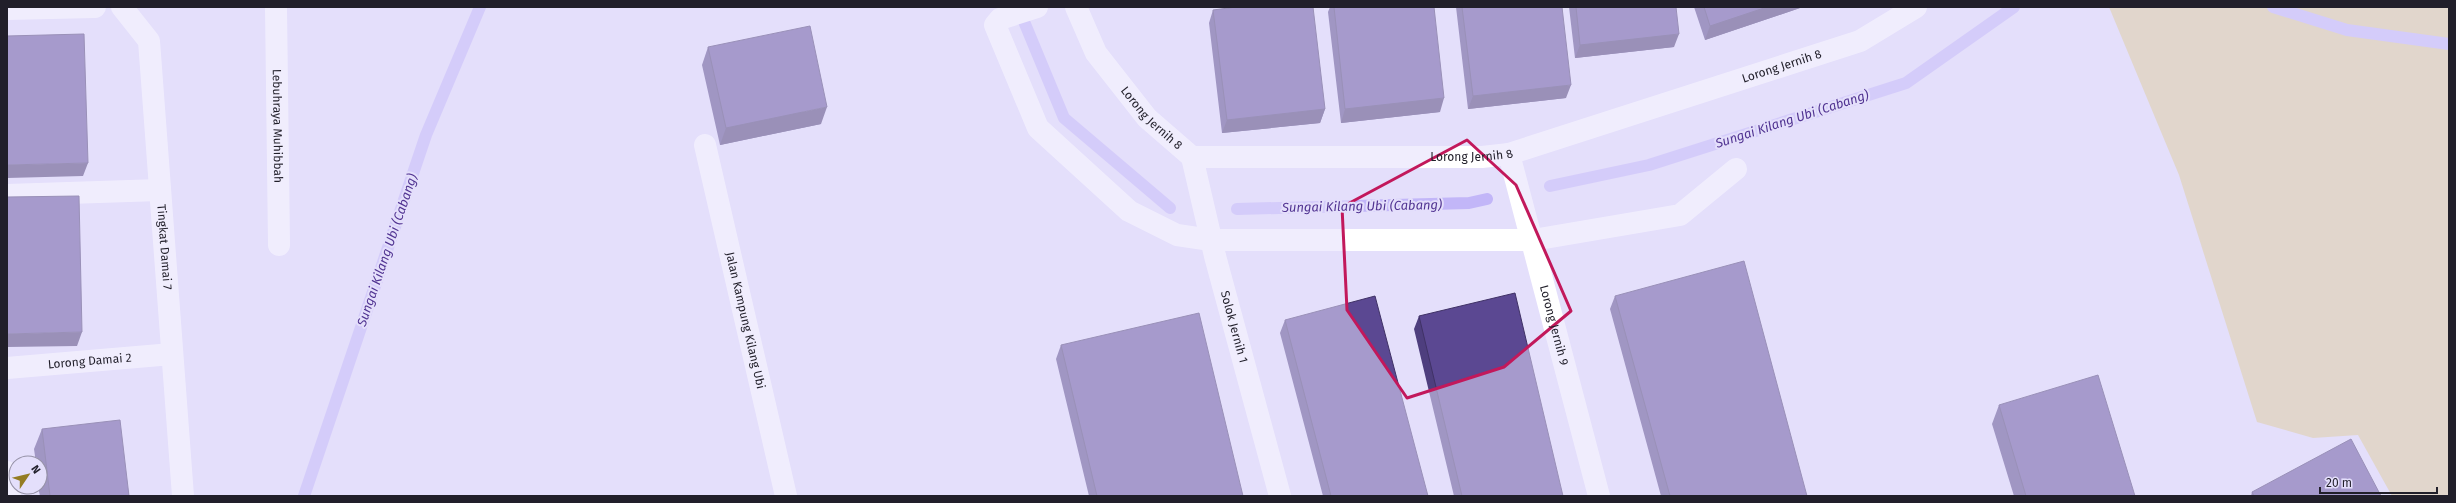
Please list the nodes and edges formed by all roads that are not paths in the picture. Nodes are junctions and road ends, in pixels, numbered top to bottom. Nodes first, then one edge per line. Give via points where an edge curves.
1 (96, 7) edge
2 (122, 7) edge
3 (276, 7) edge
4 (1037, 7) edge
5 (1076, 7) edge
6 (1916, 7) edge
7 (7, 9) edge
8 (705, 145) dead end
9 (1509, 154) junction
10 (1192, 157) junction
11 (1736, 169) dead end
12 (160, 190) junction
13 (7, 195) edge
14 (1210, 240) junction
15 (1533, 240) junction
16 (279, 244) dead end
17 (172, 354) junction
18 (7, 368) edge
19 (7, 472) edge
20 (10, 496) edge
21 (183, 496) edge
22 (786, 496) edge
23 (1280, 496) edge
24 (1599, 496) edge

1 - 7 street
2 - 12 street, Tingkat Damai 7 via 149,41
3 - 16 street, Lebuhraya Muhibbah
4 - 14 street via 1000,19 995,25 1038,128 1129,212 1177,235
5 - 10 street, Lorong Jernih 8 via 1096,53 1147,118
6 - 9 street, Lorong Jernih 8 via 1860,41
8 - 22 street, Jalan Kampung Kilang Ubi
9 - 10 street, Lorong Jernih 8 via 1482,157
9 - 15 street, Lorong Jernih 9
10 - 14 street, Solok Jernih 1
11 - 15 street via 1680,214
12 - 13 street
12 - 17 street, Tingkat Damai 7
14 - 15 street
14 - 23 street, Solok Jernih 1
15 - 24 street, Lorong Jernih 9
17 - 18 street, Lorong Damai 2
17 - 21 street, Tingkat Damai 7
19 - 20 street

